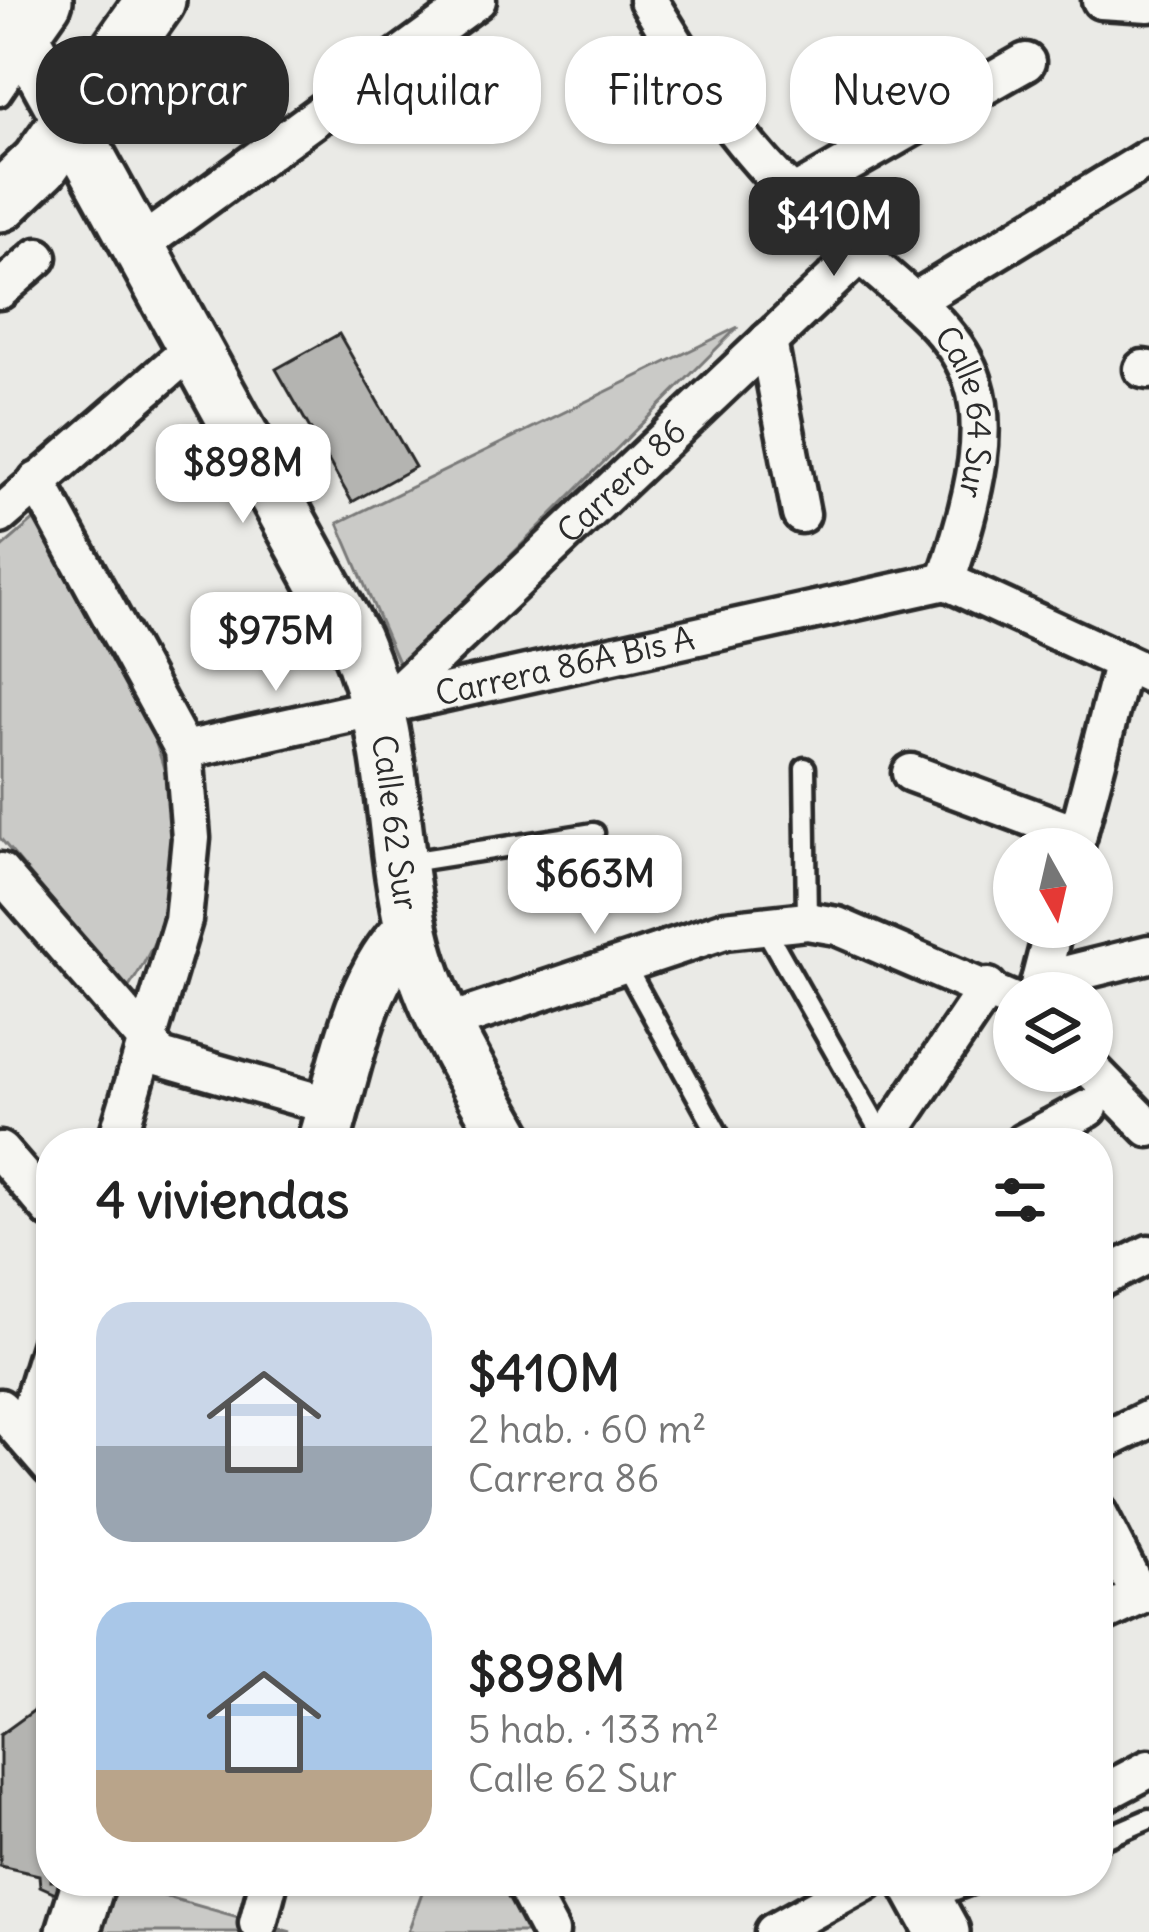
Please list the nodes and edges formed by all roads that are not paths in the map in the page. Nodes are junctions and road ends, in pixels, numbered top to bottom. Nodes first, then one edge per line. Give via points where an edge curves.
1 (131, 0) edge
2 (156, 0) edge
3 (477, 0) edge
4 (648, 0) edge
5 (1101, 0) edge
6 (1149, 3) edge
7 (27, 24) edge
8 (108, 36) edge
9 (126, 36) edge
10 (670, 36) edge
11 (1026, 62) dead end
12 (0, 96) edge
13 (47, 144) edge
14 (74, 144) edge
15 (752, 144) edge
16 (1149, 158) edge
17 (793, 195) junction
18 (0, 202) edge
19 (139, 246) junction
20 (860, 254) junction
21 (38, 257) dead end
22 (0, 290) edge
23 (916, 300) junction
24 (768, 341) junction
25 (194, 346) junction
26 (37, 481) junction
27 (801, 514) dead end
28 (0, 515) edge
29 (946, 581) junction
30 (1136, 668) edge
31 (382, 708) junction
32 (184, 750) junction
33 (805, 768) dead end
34 (911, 773) dead end
35 (1043, 828) edge
36 (1081, 828) edge
37 (593, 833) dead end
38 (399, 864) junction
39 (0, 872) edge
40 (807, 921) junction
41 (763, 926) junction
42 (411, 929) junction
43 (1149, 955) edge
44 (625, 965) junction
45 (1088, 972) edge
46 (993, 981) edge
47 (993, 1022) edge
48 (444, 1024) junction
49 (149, 1044) junction
50 (1113, 1091) edge
51 (1089, 1108) dead end
52 (328, 1125) edge
53 (121, 1128) edge
54 (501, 1128) edge
55 (715, 1128) edge
56 (888, 1128) edge
57 (902, 1128) edge
58 (1051, 1128) edge
59 (1149, 1128) edge
60 (0, 1151) edge
61 (36, 1193) edge
62 (1149, 1255) edge
63 (1113, 1273) edge
64 (36, 1373) edge
65 (1149, 1419) edge
66 (12, 1421) edge
67 (1113, 1437) edge
68 (36, 1449) edge
69 (1113, 1540) edge
70 (1144, 1594) edge
71 (1113, 1609) edge
72 (1149, 1769) edge
73 (1113, 1788) edge
74 (1149, 1820) edge
75 (1113, 1835) edge
76 (84, 1896) edge
77 (265, 1896) edge
78 (533, 1896) edge
79 (839, 1896) edge
80 (258, 1923) dead end
81 (73, 1932) edge
82 (550, 1932) edge
83 (774, 1932) edge

1 - 8 lane
2 - 9 main road
3 - 19 street
4 - 10 street, Calle 64 Sur
5 - 6 street
7 - 12 lane
11 - 17 street
13 - 18 main road via 40,164
14 - 19 street, Calle 62 Sur
15 - 17 street, Calle 64 Sur
16 - 23 street
17 - 20 street, Calle 64 Sur
19 - 25 street, Calle 62 Sur
20 - 23 street, Calle 64 Sur
20 - 24 street, Carrera 86
21 - 22 street
23 - 29 street, Calle 64 Sur via 965,360 984,435 974,501
24 - 27 street
24 - 31 street, Carrera 86
25 - 26 street
25 - 31 street, Calle 62 Sur via 354,639
26 - 28 street
26 - 32 street
29 - 30 street
29 - 31 street, Carrera 86A Bis A
30 - 36 street
31 - 32 street, Carrera 86A Bis A
31 - 38 street, Calle 62 Sur
32 - 49 street via 191,838 183,920
33 - 40 lane
34 - 35 street
37 - 38 lane
38 - 42 street, Calle 62 Sur
39 - 49 street
40 - 41 street
40 - 46 street
41 - 44 street via 725,930
41 - 56 lane
42 - 48 street, Calle 62 Sur
42 - 52 street via 373,983
43 - 45 street
44 - 48 street
44 - 55 lane
47 - 57 street
48 - 54 street, Calle 62 Sur
49 - 52 street via 177,1065
49 - 53 street
50 - 59 street
51 - 58 street
60 - 61 street
62 - 63 street
64 - 66 street
65 - 67 street
66 - 68 street
69 - 70 street
70 - 71 street
72 - 73 street
74 - 75 lane
76 - 81 street
77 - 80 street
78 - 82 street
79 - 83 street

